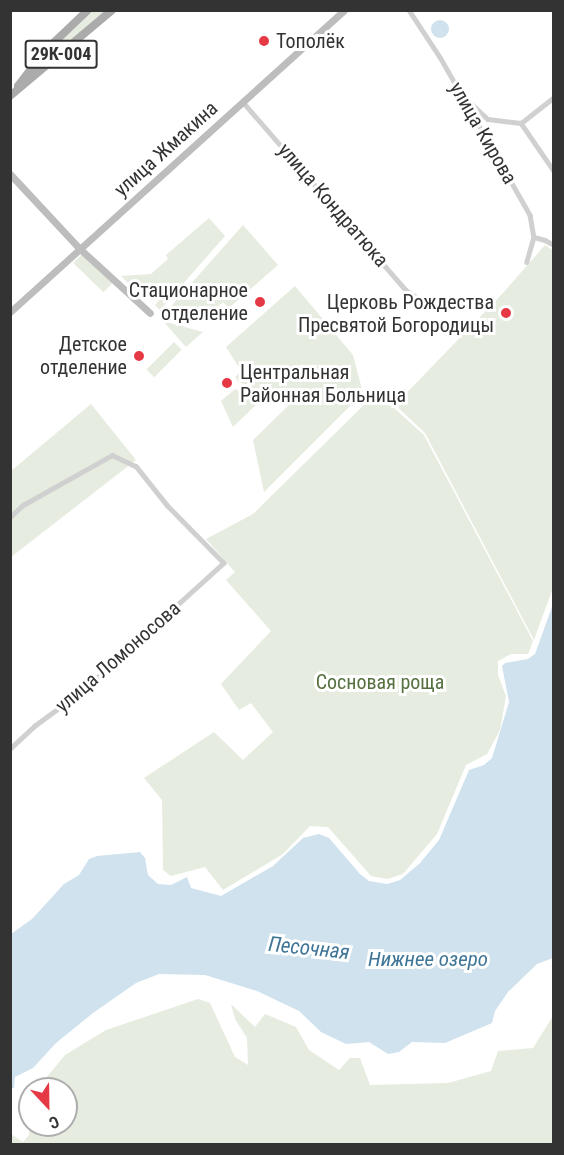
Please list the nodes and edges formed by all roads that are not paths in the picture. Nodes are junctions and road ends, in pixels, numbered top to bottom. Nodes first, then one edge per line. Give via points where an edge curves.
1 (88, 10) edge
2 (112, 10) edge
3 (344, 10) edge
4 (409, 10) edge
5 (44, 52) junction
6 (53, 61) junction
7 (459, 94) junction
8 (10, 96) edge
9 (554, 97) edge
10 (243, 102) junction
11 (521, 123) junction
12 (554, 171) edge
13 (10, 174) edge
14 (534, 237) junction
15 (554, 245) edge
16 (79, 248) junction
17 (527, 262) dead end
18 (425, 303) dead end
19 (10, 312) edge
20 (150, 313) dead end
21 (10, 518) edge
22 (10, 749) edge

1 - 5 main road, 29К-004
2 - 6 main road, 29К-004
3 - 10 street, улица Жмакина
4 - 7 street, улица Кирова
5 - 6 main road
5 - 8 main road, 29К-004
6 - 8 main road, 29К-004
7 - 11 street via 488,119
7 - 14 street, улица Кирова via 530,215
9 - 11 street
10 - 16 street, улица Жмакина
10 - 18 street, улица Кондратюка via 406,290
11 - 12 street, улица Кирова
13 - 16 street
14 - 15 street
14 - 17 street
16 - 19 street, улица Жмакина
16 - 20 street
21 - 22 street, улица Ломоносова via 23,505 112,455 135,466 224,563 83,691

